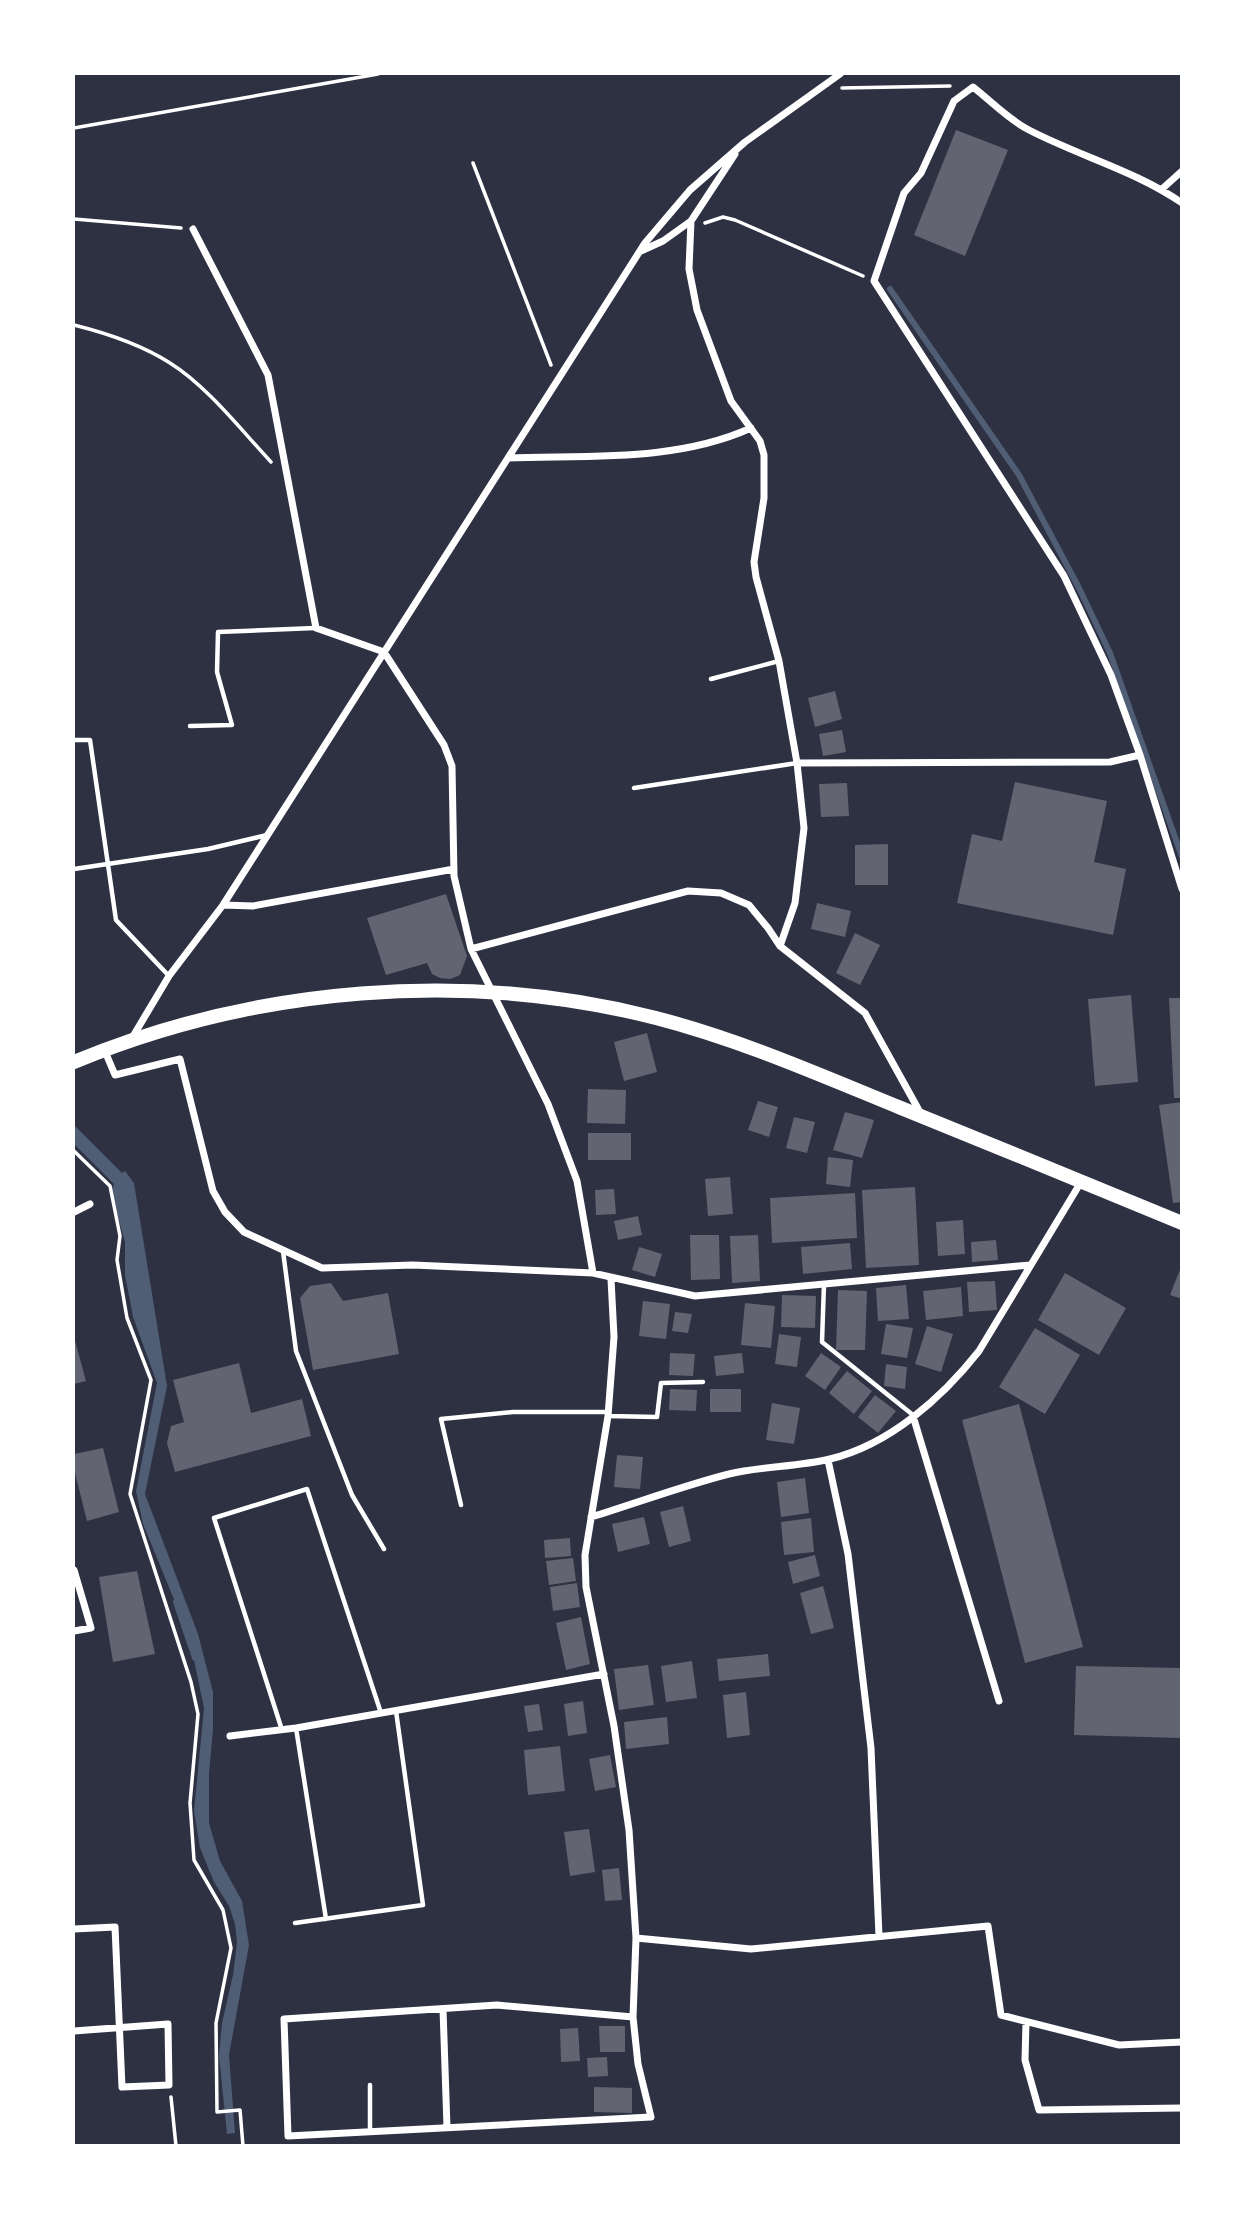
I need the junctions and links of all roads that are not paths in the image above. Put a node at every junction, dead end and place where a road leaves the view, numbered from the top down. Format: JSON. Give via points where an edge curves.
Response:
{"nodes":[{"id":1,"x":840,"y":74,"type":"edge"},
{"id":2,"x":739,"y":148,"type":"junction"},
{"id":3,"x":1181,"y":171,"type":"edge"},
{"id":4,"x":1162,"y":189,"type":"junction"},
{"id":5,"x":1181,"y":203,"type":"edge"},
{"id":6,"x":691,"y":221,"type":"junction"},
{"id":7,"x":193,"y":229,"type":"road end"},
{"id":8,"x":640,"y":252,"type":"junction"},
{"id":9,"x":751,"y":428,"type":"junction"},
{"id":10,"x":508,"y":458,"type":"junction"},
{"id":11,"x":316,"y":628,"type":"junction"},
{"id":12,"x":384,"y":652,"type":"junction"},
{"id":13,"x":779,"y":661,"type":"junction"},
{"id":14,"x":711,"y":679,"type":"dead end"},
{"id":15,"x":190,"y":726,"type":"dead end"},
{"id":16,"x":74,"y":740,"type":"edge"},
{"id":17,"x":1140,"y":755,"type":"junction"},
{"id":18,"x":797,"y":763,"type":"junction"},
{"id":19,"x":634,"y":788,"type":"dead end"},
{"id":20,"x":268,"y":835,"type":"junction"},
{"id":21,"x":108,"y":863,"type":"junction"},
{"id":22,"x":74,"y":869,"type":"edge"},
{"id":23,"x":454,"y":869,"type":"junction"},
{"id":24,"x":1181,"y":889,"type":"edge"},
{"id":25,"x":223,"y":905,"type":"junction"},
{"id":26,"x":780,"y":947,"type":"junction"},
{"id":27,"x":471,"y":949,"type":"junction"},
{"id":28,"x":169,"y":976,"type":"junction"},
{"id":29,"x":494,"y":993,"type":"junction"},
{"id":30,"x":132,"y":1039,"type":"junction"},
{"id":31,"x":104,"y":1049,"type":"junction"},
{"id":32,"x":74,"y":1062,"type":"edge"},
{"id":33,"x":922,"y":1116,"type":"junction"},
{"id":34,"x":1082,"y":1181,"type":"junction"},
{"id":35,"x":90,"y":1203,"type":"dead end"},
{"id":36,"x":74,"y":1212,"type":"edge"},
{"id":37,"x":1181,"y":1223,"type":"edge"},
{"id":38,"x":283,"y":1250,"type":"junction"},
{"id":39,"x":1030,"y":1265,"type":"junction"},
{"id":40,"x":593,"y":1273,"type":"junction"},
{"id":41,"x":611,"y":1279,"type":"junction"},
{"id":42,"x":824,"y":1284,"type":"junction"},
{"id":43,"x":703,"y":1382,"type":"dead end"},
{"id":44,"x":608,"y":1414,"type":"junction"},
{"id":45,"x":913,"y":1416,"type":"junction"},
{"id":46,"x":828,"y":1460,"type":"junction"},
{"id":47,"x":461,"y":1505,"type":"dead end"},
{"id":48,"x":591,"y":1517,"type":"junction"},
{"id":49,"x":384,"y":1549,"type":"dead end"},
{"id":50,"x":74,"y":1570,"type":"edge"},
{"id":51,"x":74,"y":1631,"type":"edge"},
{"id":52,"x":604,"y":1674,"type":"junction"},
{"id":53,"x":999,"y":1701,"type":"dead end"},
{"id":54,"x":396,"y":1711,"type":"junction"},
{"id":55,"x":381,"y":1713,"type":"junction"},
{"id":56,"x":296,"y":1728,"type":"junction"},
{"id":57,"x":282,"y":1730,"type":"junction"},
{"id":58,"x":230,"y":1736,"type":"dead end"},
{"id":59,"x":326,"y":1919,"type":"junction"},
{"id":60,"x":295,"y":1923,"type":"dead end"},
{"id":61,"x":74,"y":1930,"type":"edge"},
{"id":62,"x":879,"y":1936,"type":"junction"},
{"id":63,"x":636,"y":1938,"type":"junction"},
{"id":64,"x":443,"y":2008,"type":"junction"},
{"id":65,"x":633,"y":2017,"type":"junction"},
{"id":66,"x":1026,"y":2022,"type":"junction"},
{"id":67,"x":121,"y":2027,"type":"junction"},
{"id":68,"x":74,"y":2031,"type":"edge"},
{"id":69,"x":1181,"y":2042,"type":"edge"},
{"id":70,"x":370,"y":2085,"type":"dead end"},
{"id":71,"x":1181,"y":2108,"type":"edge"},
{"id":72,"x":447,"y":2127,"type":"junction"},
{"id":73,"x":370,"y":2131,"type":"junction"}],
"edges":[{"from":1,"to":2,"type":"street"},
{"from":2,"to":6,"type":"street"},
{"from":2,"to":8,"type":"street","via":[[690,190]]},
{"from":3,"to":4,"type":"street"},
{"from":4,"to":5,"type":"street"},
{"from":4,"to":17,"type":"street","via":[[1025,128],[973,87],[954,101],[921,173],[904,193],[874,281],[1064,576],[1111,675]]},
{"from":6,"to":8,"type":"street"},
{"from":6,"to":9,"type":"street","via":[[690,269],[697,310],[731,401]]},
{"from":7,"to":11,"type":"street","via":[[268,375]]},
{"from":8,"to":10,"type":"street"},
{"from":9,"to":10,"type":"street","via":[[723,441],[639,454]]},
{"from":9,"to":13,"type":"street","via":[[760,441],[765,476],[755,577]]},
{"from":10,"to":12,"type":"street"},
{"from":11,"to":12,"type":"street"},
{"from":11,"to":15,"type":"lane","via":[[218,632],[217,672],[232,725]]},
{"from":12,"to":20,"type":"street"},
{"from":12,"to":23,"type":"street","via":[[444,745],[452,766]]},
{"from":13,"to":14,"type":"lane"},
{"from":13,"to":18,"type":"street"},
{"from":16,"to":21,"type":"lane","via":[[90,740]]},
{"from":17,"to":18,"type":"street","via":[[1110,762]]},
{"from":17,"to":24,"type":"street"},
{"from":18,"to":19,"type":"lane"},
{"from":18,"to":26,"type":"street","via":[[804,828],[800,877]]},
{"from":20,"to":21,"type":"lane"},
{"from":20,"to":25,"type":"street"},
{"from":21,"to":22,"type":"lane"},
{"from":21,"to":28,"type":"lane","via":[[116,920]]},
{"from":23,"to":25,"type":"street","via":[[253,906]]},
{"from":23,"to":27,"type":"street"},
{"from":25,"to":28,"type":"street"},
{"from":26,"to":27,"type":"street","via":[[748,905],[722,893],[688,891]]},
{"from":26,"to":33,"type":"street","via":[[865,1013]]},
{"from":27,"to":29,"type":"street"},
{"from":28,"to":30,"type":"street"},
{"from":29,"to":30,"type":"main road","via":[[336,995]]},
{"from":29,"to":33,"type":"main road","via":[[598,1006],[718,1036]]},
{"from":29,"to":40,"type":"street","via":[[548,1104],[577,1181]]},
{"from":30,"to":31,"type":"main road"},
{"from":31,"to":32,"type":"main road"},
{"from":31,"to":38,"type":"street","via":[[115,1075],[180,1059],[213,1191],[244,1232]]},
{"from":33,"to":34,"type":"main road"},
{"from":34,"to":37,"type":"main road"},
{"from":34,"to":39,"type":"street"},
{"from":35,"to":36,"type":"street"},
{"from":38,"to":40,"type":"street","via":[[322,1268],[413,1265]]},
{"from":38,"to":49,"type":"lane","via":[[296,1351],[352,1495]]},
{"from":39,"to":42,"type":"street"},
{"from":39,"to":45,"type":"street","via":[[979,1351]]},
{"from":40,"to":41,"type":"street"},
{"from":41,"to":42,"type":"street","via":[[695,1296]]},
{"from":41,"to":44,"type":"street","via":[[614,1337]]},
{"from":42,"to":45,"type":"lane","via":[[822,1342]]},
{"from":43,"to":44,"type":"lane","via":[[662,1383],[657,1417]]},
{"from":44,"to":47,"type":"lane","via":[[513,1412],[441,1419]]},
{"from":44,"to":48,"type":"street"},
{"from":45,"to":46,"type":"street","via":[[875,1443]]},
{"from":45,"to":53,"type":"street"},
{"from":46,"to":48,"type":"street","via":[[730,1474]]},
{"from":46,"to":62,"type":"street","via":[[848,1554],[871,1748]]},
{"from":48,"to":52,"type":"street","via":[[586,1587]]},
{"from":50,"to":51,"type":"street","via":[[91,1628]]},
{"from":52,"to":54,"type":"street"},
{"from":52,"to":63,"type":"street","via":[[629,1830]]},
{"from":54,"to":55,"type":"street"},
{"from":54,"to":59,"type":"lane","via":[[423,1905]]},
{"from":55,"to":56,"type":"street"},
{"from":55,"to":57,"type":"lane","via":[[307,1489],[214,1518]]},
{"from":56,"to":57,"type":"street"},
{"from":56,"to":59,"type":"lane"},
{"from":57,"to":58,"type":"street"},
{"from":59,"to":60,"type":"lane"},
{"from":61,"to":67,"type":"street","via":[[115,1927]]},
{"from":62,"to":63,"type":"street","via":[[751,1949]]},
{"from":62,"to":66,"type":"street","via":[[988,1926],[1000,2015]]},
{"from":63,"to":65,"type":"street"},
{"from":64,"to":65,"type":"street","via":[[497,2005]]},
{"from":64,"to":72,"type":"street"},
{"from":64,"to":73,"type":"street","via":[[284,2019],[288,2136]]},
{"from":65,"to":72,"type":"street","via":[[651,2117]]},
{"from":66,"to":69,"type":"street","via":[[1119,2045]]},
{"from":66,"to":71,"type":"street","via":[[1025,2060],[1039,2110]]},
{"from":67,"to":67,"type":"street","via":[[168,2024],[169,2085],[122,2087]]},
{"from":67,"to":68,"type":"street"},
{"from":70,"to":73,"type":"lane"},
{"from":72,"to":73,"type":"street"}]}
